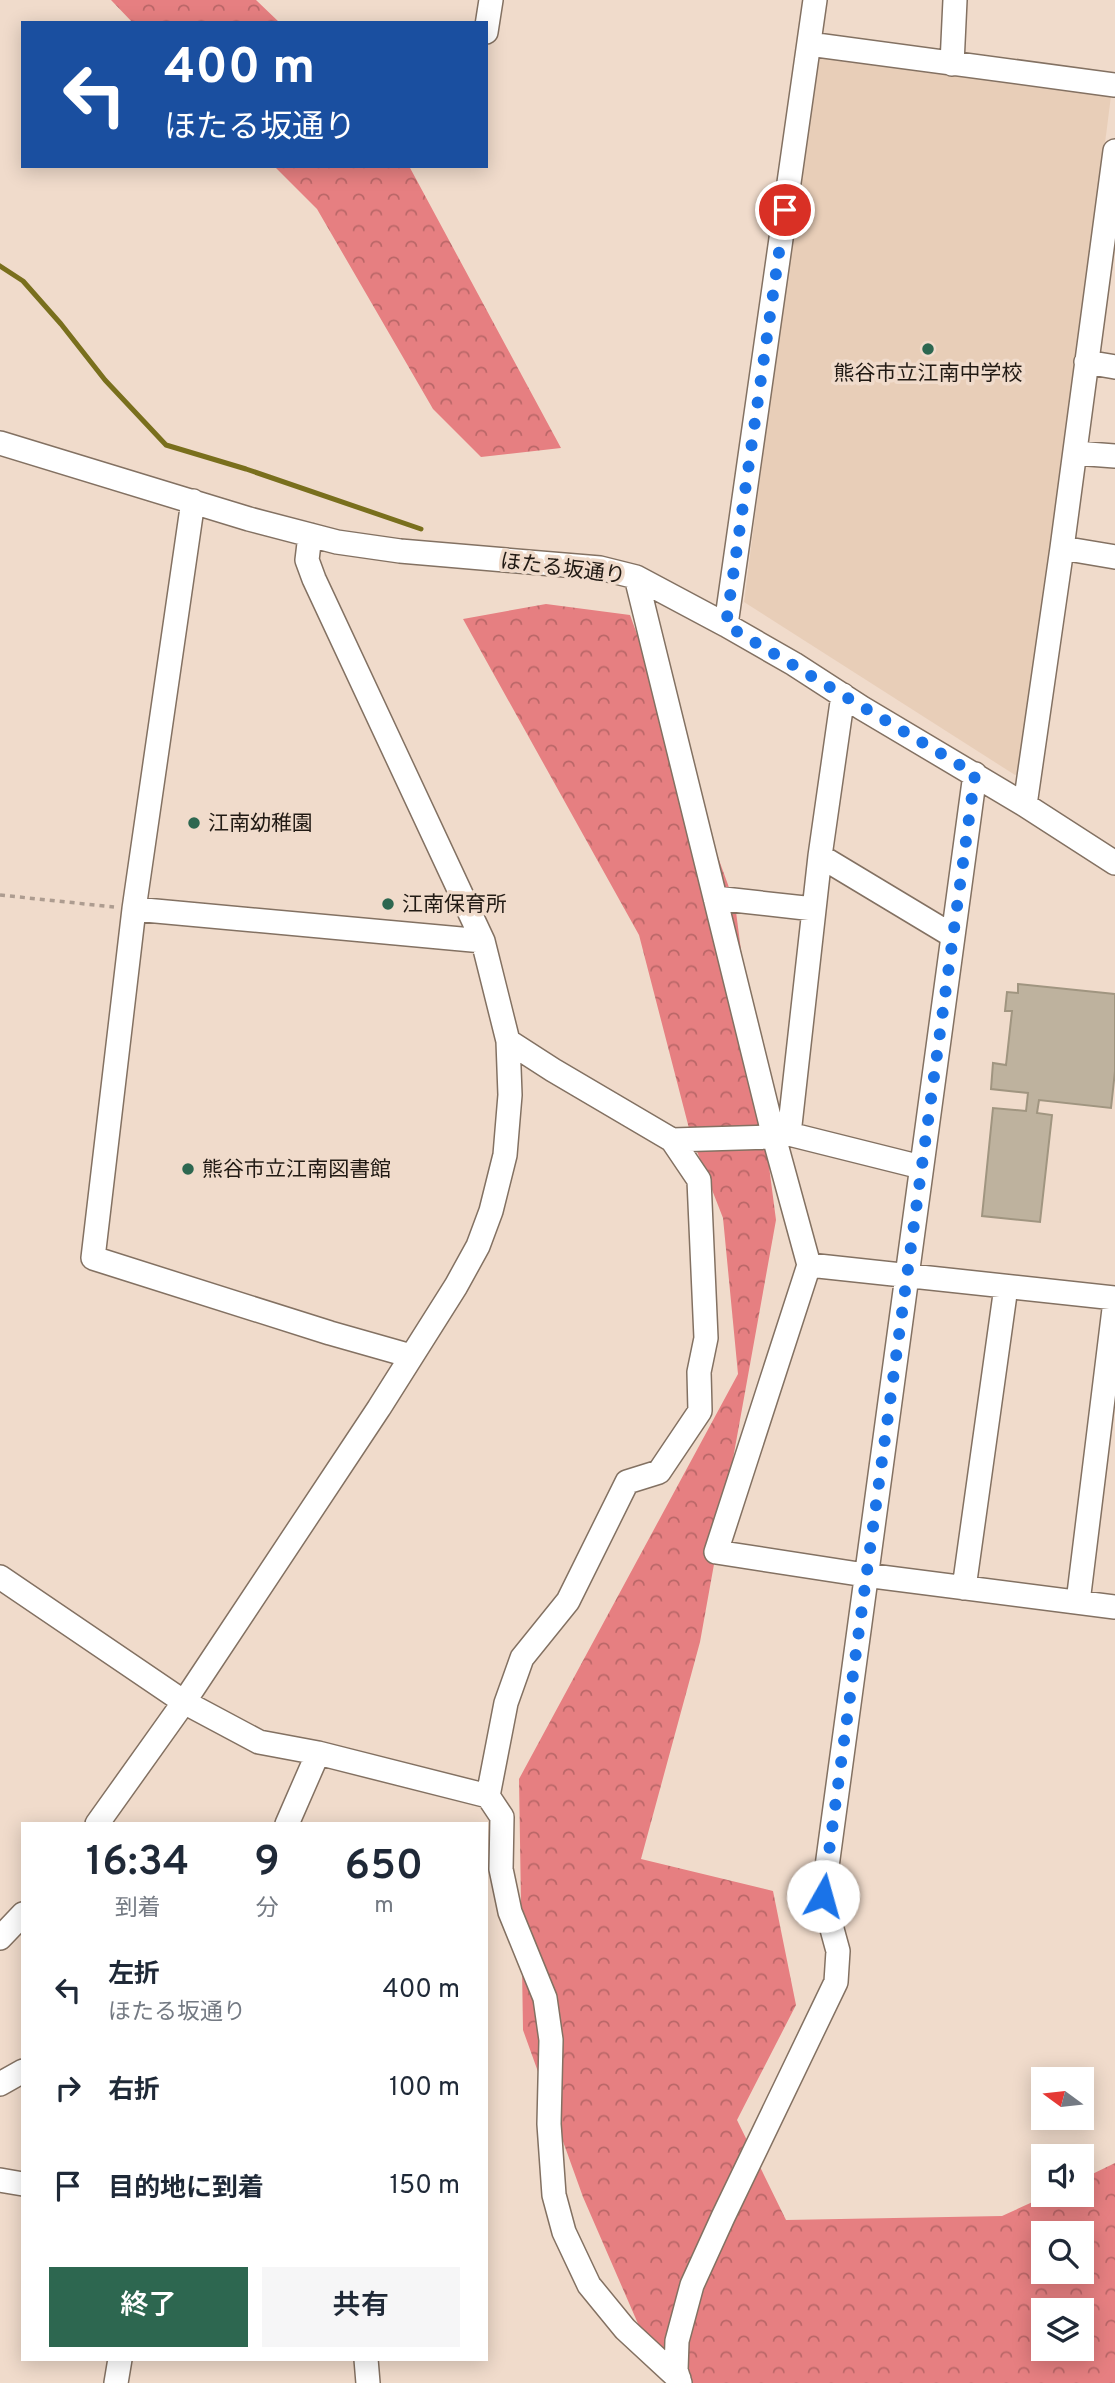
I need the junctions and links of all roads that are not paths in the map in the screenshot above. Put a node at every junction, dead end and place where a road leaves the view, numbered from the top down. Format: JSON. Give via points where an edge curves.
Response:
{"nodes":[{"id":1,"x":491,"y":0,"type":"edge"},
{"id":2,"x":815,"y":0,"type":"edge"},
{"id":3,"x":955,"y":0,"type":"edge"},
{"id":4,"x":488,"y":21,"type":"edge"},
{"id":5,"x":809,"y":44,"type":"junction"},
{"id":6,"x":952,"y":64,"type":"junction"},
{"id":7,"x":1115,"y":85,"type":"edge"},
{"id":8,"x":1115,"y":150,"type":"edge"},
{"id":9,"x":1086,"y":362,"type":"junction"},
{"id":10,"x":1115,"y":367,"type":"edge"},
{"id":11,"x":0,"y":443,"type":"edge"},
{"id":12,"x":1075,"y":453,"type":"junction"},
{"id":13,"x":1115,"y":456,"type":"edge"},
{"id":14,"x":193,"y":501,"type":"junction"},
{"id":15,"x":310,"y":535,"type":"junction"},
{"id":16,"x":1062,"y":548,"type":"junction"},
{"id":17,"x":1115,"y":557,"type":"edge"},
{"id":18,"x":636,"y":577,"type":"junction"},
{"id":19,"x":726,"y":625,"type":"junction"},
{"id":20,"x":842,"y":695,"type":"junction"},
{"id":21,"x":975,"y":774,"type":"junction"},
{"id":22,"x":1025,"y":805,"type":"junction"},
{"id":23,"x":820,"y":856,"type":"junction"},
{"id":24,"x":1115,"y":863,"type":"edge"},
{"id":25,"x":715,"y":898,"type":"junction"},
{"id":26,"x":134,"y":909,"type":"junction"},
{"id":27,"x":814,"y":909,"type":"junction"},
{"id":28,"x":953,"y":936,"type":"junction"},
{"id":29,"x":483,"y":941,"type":"junction"},
{"id":30,"x":508,"y":1041,"type":"junction"},
{"id":31,"x":782,"y":1136,"type":"junction"},
{"id":32,"x":672,"y":1140,"type":"junction"},
{"id":33,"x":921,"y":1167,"type":"junction"},
{"id":34,"x":809,"y":1265,"type":"junction"},
{"id":35,"x":906,"y":1277,"type":"junction"},
{"id":36,"x":1006,"y":1287,"type":"junction"},
{"id":37,"x":1115,"y":1299,"type":"edge"},
{"id":38,"x":411,"y":1356,"type":"junction"},
{"id":39,"x":865,"y":1575,"type":"junction"},
{"id":40,"x":0,"y":1577,"type":"edge"},
{"id":41,"x":964,"y":1588,"type":"junction"},
{"id":42,"x":1079,"y":1602,"type":"junction"},
{"id":43,"x":1115,"y":1607,"type":"edge"},
{"id":44,"x":184,"y":1702,"type":"junction"},
{"id":45,"x":318,"y":1753,"type":"junction"},
{"id":46,"x":488,"y":1796,"type":"junction"},
{"id":47,"x":98,"y":1822,"type":"edge"},
{"id":48,"x":287,"y":1822,"type":"edge"},
{"id":49,"x":21,"y":1916,"type":"edge"},
{"id":50,"x":0,"y":1938,"type":"edge"},
{"id":51,"x":21,"y":2072,"type":"edge"},
{"id":52,"x":0,"y":2084,"type":"edge"},
{"id":53,"x":0,"y":2180,"type":"edge"},
{"id":54,"x":21,"y":2184,"type":"edge"},
{"id":55,"x":120,"y":2361,"type":"edge"},
{"id":56,"x":366,"y":2361,"type":"edge"},
{"id":57,"x":679,"y":2381,"type":"edge"},
{"id":58,"x":116,"y":2383,"type":"edge"},
{"id":59,"x":368,"y":2383,"type":"edge"}],
"edges":[{"from":1,"to":4,"type":"street"},
{"from":2,"to":5,"type":"street"},
{"from":3,"to":6,"type":"street"},
{"from":5,"to":6,"type":"street"},
{"from":5,"to":19,"type":"street"},
{"from":6,"to":7,"type":"street"},
{"from":8,"to":9,"type":"street"},
{"from":9,"to":10,"type":"street"},
{"from":9,"to":12,"type":"street"},
{"from":11,"to":14,"type":"street","name":"ほたる坂通り"},
{"from":12,"to":13,"type":"street"},
{"from":12,"to":16,"type":"street"},
{"from":14,"to":15,"type":"street","name":"ほたる坂通り"},
{"from":14,"to":26,"type":"street"},
{"from":15,"to":18,"type":"street","name":"ほたる坂通り","via":[[400,551],[600,568]]},
{"from":15,"to":29,"type":"street","via":[[307,560],[314,579]]},
{"from":16,"to":17,"type":"street"},
{"from":16,"to":22,"type":"street"},
{"from":18,"to":19,"type":"street","name":"ほたる坂通り"},
{"from":18,"to":25,"type":"street"},
{"from":19,"to":20,"type":"street","name":"ほたる坂通り"},
{"from":20,"to":21,"type":"street","name":"ほたる坂通り"},
{"from":20,"to":23,"type":"street"},
{"from":21,"to":22,"type":"street","name":"ほたる坂通り"},
{"from":21,"to":28,"type":"street"},
{"from":22,"to":24,"type":"street","name":"ほたる坂通り"},
{"from":23,"to":27,"type":"street"},
{"from":23,"to":28,"type":"street"},
{"from":25,"to":27,"type":"street"},
{"from":25,"to":31,"type":"street"},
{"from":26,"to":29,"type":"street"},
{"from":26,"to":38,"type":"street","via":[[93,1258]]},
{"from":27,"to":31,"type":"street"},
{"from":28,"to":33,"type":"street"},
{"from":29,"to":30,"type":"street"},
{"from":30,"to":32,"type":"street"},
{"from":30,"to":38,"type":"street","via":[[509,1121],[491,1211],[456,1286]]},
{"from":31,"to":32,"type":"street"},
{"from":31,"to":33,"type":"street"},
{"from":31,"to":34,"type":"street"},
{"from":32,"to":46,"type":"street","via":[[699,1180],[705,1338],[699,1372],[700,1411],[659,1472],[627,1482],[568,1601],[522,1658],[506,1703]]},
{"from":33,"to":35,"type":"street"},
{"from":34,"to":35,"type":"street"},
{"from":34,"to":39,"type":"street","via":[[716,1552]]},
{"from":35,"to":36,"type":"street"},
{"from":35,"to":39,"type":"street"},
{"from":36,"to":37,"type":"street"},
{"from":36,"to":41,"type":"street"},
{"from":37,"to":42,"type":"street"},
{"from":38,"to":44,"type":"street"},
{"from":39,"to":41,"type":"street"},
{"from":39,"to":57,"type":"street","via":[[823,1896],[838,1951],[836,1982],[692,2285],[677,2341]]},
{"from":40,"to":44,"type":"street"},
{"from":41,"to":42,"type":"street"},
{"from":42,"to":43,"type":"street"},
{"from":44,"to":45,"type":"street","via":[[259,1742]]},
{"from":44,"to":47,"type":"street"},
{"from":45,"to":46,"type":"street"},
{"from":45,"to":48,"type":"street"},
{"from":46,"to":57,"type":"street","via":[[502,1817],[501,1870],[510,1912],[545,1998],[551,2040],[549,2124],[554,2195],[564,2232],[589,2285],[625,2329]]},
{"from":49,"to":50,"type":"street"},
{"from":51,"to":52,"type":"street"},
{"from":53,"to":54,"type":"street"},
{"from":55,"to":58,"type":"street"},
{"from":56,"to":59,"type":"street"}]}
